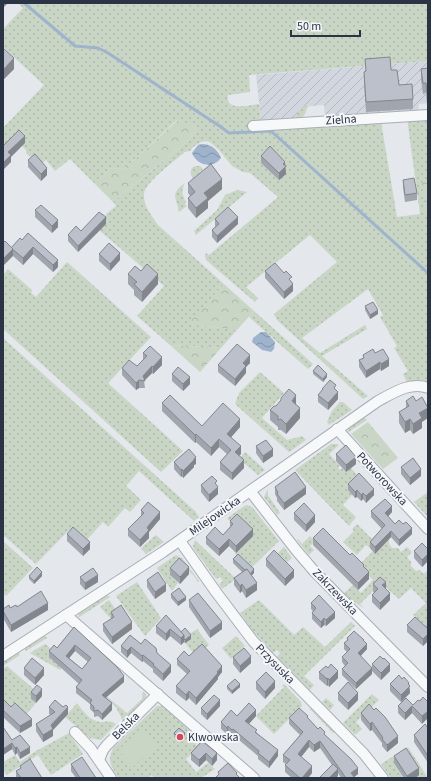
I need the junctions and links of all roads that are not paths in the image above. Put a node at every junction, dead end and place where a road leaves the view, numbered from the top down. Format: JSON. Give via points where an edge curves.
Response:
{"nodes":[{"id":1,"x":428,"y":115,"type":"edge"},
{"id":2,"x":253,"y":126,"type":"dead end"},
{"id":3,"x":428,"y":388,"type":"edge"},
{"id":4,"x":337,"y":429,"type":"junction"},
{"id":5,"x":250,"y":491,"type":"junction"},
{"id":6,"x":428,"y":529,"type":"edge"},
{"id":7,"x":180,"y":541,"type":"junction"},
{"id":8,"x":66,"y":615,"type":"junction"},
{"id":9,"x":3,"y":656,"type":"edge"},
{"id":10,"x":428,"y":687,"type":"edge"},
{"id":11,"x":158,"y":694,"type":"junction"},
{"id":12,"x":75,"y":732,"type":"dead end"},
{"id":13,"x":99,"y":760,"type":"junction"},
{"id":14,"x":111,"y":778,"type":"edge"},
{"id":15,"x":254,"y":778,"type":"edge"},
{"id":16,"x":382,"y":778,"type":"edge"}],
"edges":[{"from":1,"to":2,"type":"street","name":"Zielna"},
{"from":3,"to":4,"type":"street","name":"Milejowicka","via":[[410,386],[391,394]]},
{"from":4,"to":5,"type":"street","name":"Milejowicka"},
{"from":4,"to":6,"type":"street","name":"Potworowska"},
{"from":5,"to":7,"type":"street","name":"Milejowicka"},
{"from":5,"to":10,"type":"street","name":"Zakrzewska","via":[[314,571]]},
{"from":7,"to":8,"type":"street","name":"Milejowicka"},
{"from":7,"to":16,"type":"street","name":"Przysuska","via":[[253,641],[364,754]]},
{"from":8,"to":9,"type":"street","name":"Milejowicka"},
{"from":8,"to":11,"type":"street"},
{"from":11,"to":13,"type":"street","name":"Belska","via":[[107,745]]},
{"from":11,"to":15,"type":"street"},
{"from":12,"to":13,"type":"street"},
{"from":13,"to":14,"type":"street"}]}
